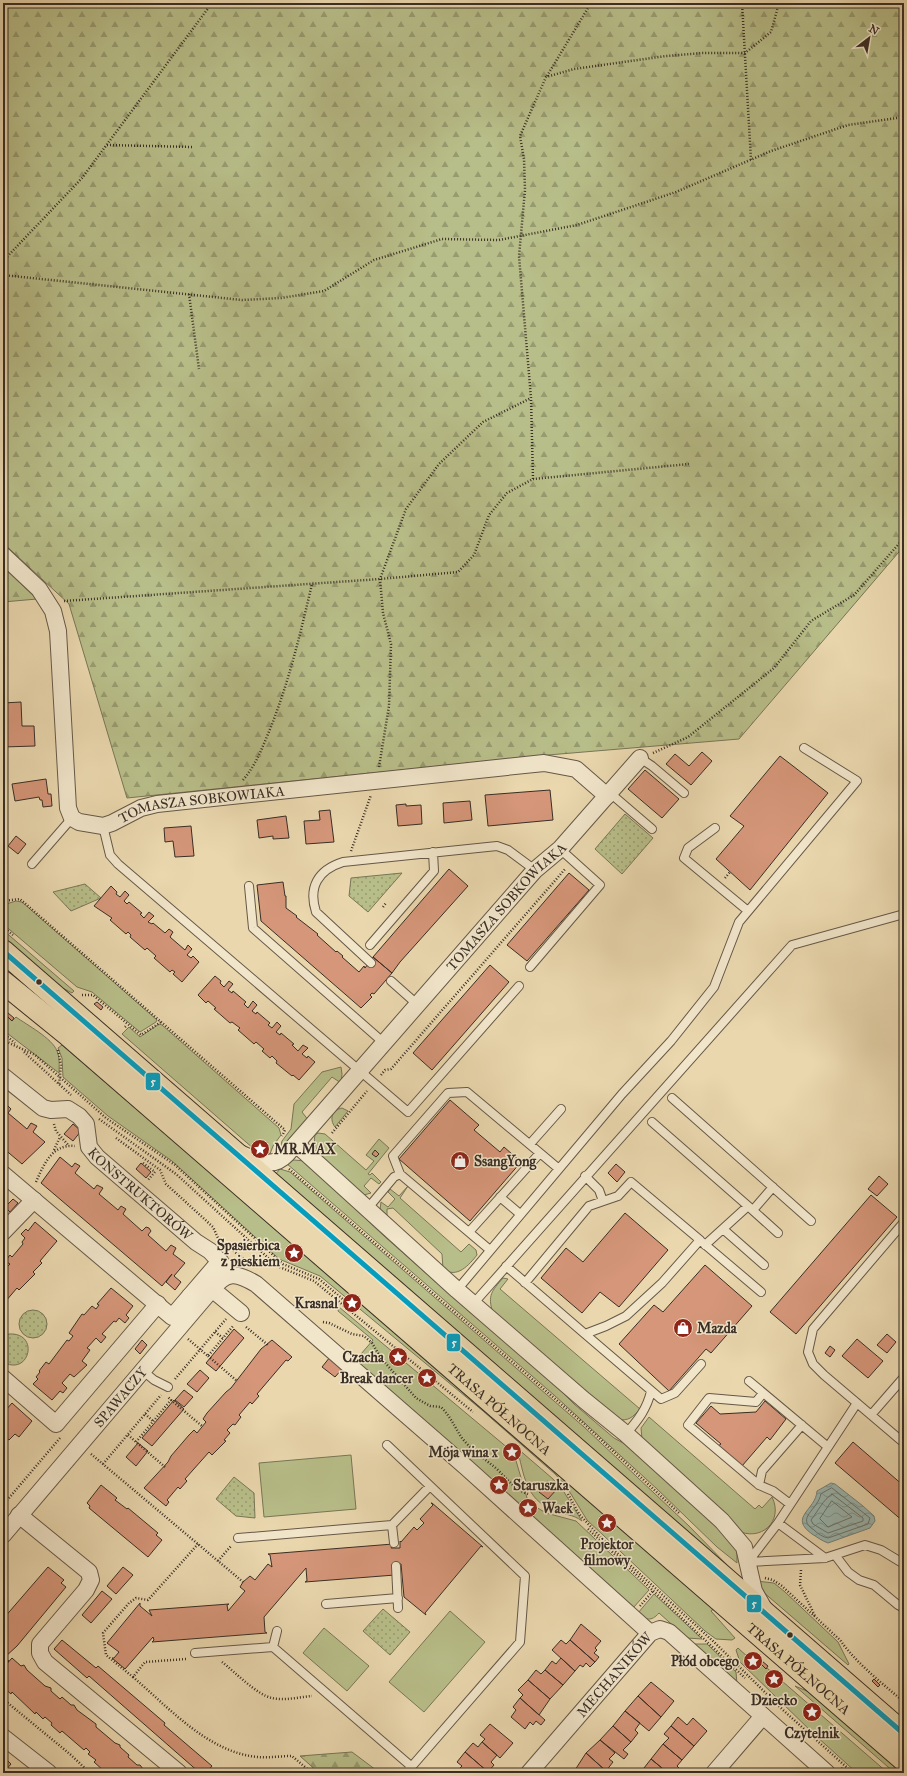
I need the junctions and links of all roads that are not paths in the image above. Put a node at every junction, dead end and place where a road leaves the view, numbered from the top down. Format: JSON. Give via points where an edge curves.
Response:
{"nodes":[{"id":1,"x":3,"y":555,"type":"edge"},
{"id":2,"x":804,"y":748,"type":"dead end"},
{"id":3,"x":640,"y":758,"type":"joint"},
{"id":4,"x":684,"y":793,"type":"dead end"},
{"id":5,"x":609,"y":795,"type":"junction"},
{"id":6,"x":72,"y":818,"type":"junction"},
{"id":7,"x":103,"y":826,"type":"junction"},
{"id":8,"x":715,"y":828,"type":"dead end"},
{"id":9,"x":652,"y":829,"type":"dead end"},
{"id":10,"x":560,"y":849,"type":"junction"},
{"id":11,"x":433,"y":852,"type":"junction"},
{"id":12,"x":32,"y":864,"type":"dead end"},
{"id":13,"x":536,"y":870,"type":"junction"},
{"id":14,"x":249,"y":886,"type":"dead end"},
{"id":15,"x":748,"y":911,"type":"junction"},
{"id":16,"x":904,"y":914,"type":"edge"},
{"id":17,"x":370,"y":945,"type":"dead end"},
{"id":18,"x":3,"y":951,"type":"edge"},
{"id":19,"x":371,"y":963,"type":"dead end"},
{"id":20,"x":530,"y":967,"type":"dead end"},
{"id":21,"x":391,"y":980,"type":"dead end"},
{"id":22,"x":3,"y":982,"type":"edge"},
{"id":23,"x":519,"y":986,"type":"dead end"},
{"id":24,"x":418,"y":1005,"type":"junction"},
{"id":25,"x":384,"y":1044,"type":"junction"},
{"id":26,"x":360,"y":1072,"type":"junction"},
{"id":27,"x":3,"y":1076,"type":"edge"},
{"id":28,"x":672,"y":1098,"type":"dead end"},
{"id":29,"x":561,"y":1108,"type":"dead end"},
{"id":30,"x":652,"y":1122,"type":"dead end"},
{"id":31,"x":296,"y":1144,"type":"junction"},
{"id":32,"x":530,"y":1144,"type":"junction"},
{"id":33,"x":234,"y":1150,"type":"junction"},
{"id":34,"x":540,"y":1153,"type":"junction"},
{"id":35,"x":559,"y":1169,"type":"junction"},
{"id":36,"x":3,"y":1174,"type":"edge"},
{"id":37,"x":400,"y":1174,"type":"junction"},
{"id":38,"x":585,"y":1176,"type":"junction"},
{"id":39,"x":773,"y":1187,"type":"junction"},
{"id":40,"x":500,"y":1197,"type":"junction"},
{"id":41,"x":32,"y":1198,"type":"junction"},
{"id":42,"x":603,"y":1201,"type":"junction"},
{"id":43,"x":368,"y":1208,"type":"junction"},
{"id":44,"x":750,"y":1208,"type":"junction"},
{"id":45,"x":520,"y":1214,"type":"junction"},
{"id":46,"x":811,"y":1221,"type":"dead end"},
{"id":47,"x":904,"y":1222,"type":"edge"},
{"id":48,"x":723,"y":1229,"type":"junction"},
{"id":49,"x":3,"y":1232,"type":"edge"},
{"id":50,"x":469,"y":1232,"type":"junction"},
{"id":51,"x":778,"y":1232,"type":"dead end"},
{"id":52,"x":702,"y":1243,"type":"junction"},
{"id":53,"x":490,"y":1250,"type":"junction"},
{"id":54,"x":220,"y":1261,"type":"junction"},
{"id":55,"x":764,"y":1265,"type":"dead end"},
{"id":56,"x":506,"y":1266,"type":"junction"},
{"id":57,"x":231,"y":1274,"type":"junction"},
{"id":58,"x":525,"y":1283,"type":"junction"},
{"id":59,"x":212,"y":1289,"type":"junction"},
{"id":60,"x":457,"y":1290,"type":"junction"},
{"id":61,"x":761,"y":1292,"type":"dead end"},
{"id":62,"x":195,"y":1300,"type":"junction"},
{"id":63,"x":158,"y":1304,"type":"junction"},
{"id":64,"x":473,"y":1304,"type":"junction"},
{"id":65,"x":241,"y":1321,"type":"road end"},
{"id":66,"x":585,"y":1334,"type":"junction"},
{"id":67,"x":701,"y":1364,"type":"dead end"},
{"id":68,"x":142,"y":1370,"type":"junction"},
{"id":69,"x":904,"y":1377,"type":"edge"},
{"id":70,"x":3,"y":1378,"type":"edge"},
{"id":71,"x":749,"y":1381,"type":"dead end"},
{"id":72,"x":168,"y":1387,"type":"dead end"},
{"id":73,"x":651,"y":1391,"type":"junction"},
{"id":74,"x":763,"y":1393,"type":"junction"},
{"id":75,"x":857,"y":1403,"type":"junction"},
{"id":76,"x":871,"y":1415,"type":"junction"},
{"id":77,"x":802,"y":1425,"type":"junction"},
{"id":78,"x":626,"y":1434,"type":"junction"},
{"id":79,"x":904,"y":1443,"type":"edge"},
{"id":80,"x":387,"y":1445,"type":"dead end"},
{"id":81,"x":828,"y":1447,"type":"junction"},
{"id":82,"x":759,"y":1485,"type":"junction"},
{"id":83,"x":430,"y":1486,"type":"junction"},
{"id":84,"x":790,"y":1504,"type":"junction"},
{"id":85,"x":19,"y":1515,"type":"junction"},
{"id":86,"x":778,"y":1523,"type":"junction"},
{"id":87,"x":392,"y":1525,"type":"junction"},
{"id":88,"x":3,"y":1535,"type":"edge"},
{"id":89,"x":238,"y":1538,"type":"road end"},
{"id":90,"x":394,"y":1543,"type":"dead end"},
{"id":91,"x":835,"y":1555,"type":"junction"},
{"id":92,"x":825,"y":1558,"type":"junction"},
{"id":93,"x":904,"y":1564,"type":"edge"},
{"id":94,"x":396,"y":1566,"type":"dead end"},
{"id":95,"x":749,"y":1569,"type":"junction"},
{"id":96,"x":398,"y":1598,"type":"junction"},
{"id":97,"x":326,"y":1604,"type":"dead end"},
{"id":98,"x":398,"y":1608,"type":"dead end"},
{"id":99,"x":904,"y":1608,"type":"edge"},
{"id":100,"x":766,"y":1613,"type":"junction"},
{"id":101,"x":277,"y":1631,"type":"dead end"},
{"id":102,"x":650,"y":1633,"type":"junction"},
{"id":103,"x":273,"y":1647,"type":"junction"},
{"id":104,"x":194,"y":1656,"type":"road end"},
{"id":105,"x":763,"y":1716,"type":"junction"},
{"id":106,"x":904,"y":1734,"type":"edge"},
{"id":107,"x":3,"y":1737,"type":"edge"},
{"id":108,"x":904,"y":1760,"type":"edge"},
{"id":109,"x":409,"y":1770,"type":"edge"},
{"id":110,"x":49,"y":1773,"type":"edge"},
{"id":111,"x":179,"y":1773,"type":"edge"},
{"id":112,"x":529,"y":1773,"type":"edge"},
{"id":113,"x":714,"y":1773,"type":"edge"},
{"id":114,"x":827,"y":1773,"type":"edge"}],
"edges":[{"from":1,"to":6,"type":"street","via":[[39,589],[53,610],[58,631],[68,808]]},
{"from":2,"to":15,"type":"lane","via":[[858,781]]},
{"from":3,"to":4,"type":"lane"},
{"from":3,"to":5,"type":"street","name":"TOMASZA SOBKOWIAKA"},
{"from":5,"to":7,"type":"street","name":"TOMASZA SOBKOWIAKA","via":[[576,770],[544,763],[146,807]]},
{"from":5,"to":9,"type":"lane"},
{"from":5,"to":10,"type":"street","name":"TOMASZA SOBKOWIAKA"},
{"from":6,"to":7,"type":"street","name":"TOMASZA SOBKOWIAKA","via":[[79,822]]},
{"from":6,"to":12,"type":"lane"},
{"from":7,"to":26,"type":"lane","via":[[110,855],[118,864]]},
{"from":8,"to":15,"type":"lane","via":[[688,848],[684,858]]},
{"from":10,"to":13,"type":"street","name":"TOMASZA SOBKOWIAKA"},
{"from":10,"to":20,"type":"lane","via":[[600,885]]},
{"from":11,"to":13,"type":"lane","via":[[497,846],[508,850]]},
{"from":11,"to":17,"type":"lane","via":[[434,871]]},
{"from":11,"to":19,"type":"lane","via":[[331,866],[316,881],[313,902],[316,912]]},
{"from":13,"to":24,"type":"street","name":"TOMASZA SOBKOWIAKA"},
{"from":14,"to":25,"type":"lane","via":[[253,928]]},
{"from":15,"to":35,"type":"lane","via":[[739,922],[714,987],[671,1041]]},
{"from":16,"to":38,"type":"lane","via":[[792,945]]},
{"from":18,"to":33,"type":"main road","name":"TRASA PÓŁNOCNA"},
{"from":21,"to":24,"type":"lane"},
{"from":22,"to":108,"type":"main road","name":"TRASA PÓŁNOCNA"},
{"from":23,"to":26,"type":"lane","via":[[408,1112]]},
{"from":24,"to":25,"type":"street","name":"TOMASZA SOBKOWIAKA"},
{"from":25,"to":26,"type":"street","name":"TOMASZA SOBKOWIAKA"},
{"from":26,"to":31,"type":"street","name":"TOMASZA SOBKOWIAKA"},
{"from":27,"to":54,"type":"street","name":"KONSTRUKTORÓW","via":[[43,1108],[68,1109],[79,1116],[86,1124],[89,1147],[97,1157]]},
{"from":28,"to":39,"type":"lane"},
{"from":29,"to":32,"type":"lane"},
{"from":30,"to":44,"type":"lane"},
{"from":31,"to":33,"type":"street","name":"TOMASZA SOBKOWIAKA","via":[[281,1161],[272,1163],[261,1162]]},
{"from":31,"to":43,"type":"street","name":"TRASA PÓŁNOCNA"},
{"from":32,"to":34,"type":"lane"},
{"from":32,"to":37,"type":"lane","via":[[467,1092],[448,1093],[393,1156]]},
{"from":33,"to":100,"type":"main road","name":"TRASA PÓŁNOCNA"},
{"from":34,"to":35,"type":"lane"},
{"from":34,"to":40,"type":"lane"},
{"from":35,"to":45,"type":"lane"},
{"from":36,"to":41,"type":"street"},
{"from":37,"to":43,"type":"lane","via":[[394,1177]]},
{"from":37,"to":50,"type":"lane"},
{"from":38,"to":42,"type":"lane","via":[[600,1190]]},
{"from":38,"to":56,"type":"lane"},
{"from":39,"to":44,"type":"lane"},
{"from":39,"to":46,"type":"lane"},
{"from":40,"to":45,"type":"lane"},
{"from":40,"to":50,"type":"lane"},
{"from":41,"to":49,"type":"street"},
{"from":41,"to":63,"type":"street"},
{"from":42,"to":52,"type":"lane","via":[[618,1196],[631,1182]]},
{"from":42,"to":58,"type":"lane","via":[[589,1206]]},
{"from":43,"to":60,"type":"street","name":"TRASA PÓŁNOCNA"},
{"from":44,"to":48,"type":"lane"},
{"from":44,"to":51,"type":"lane"},
{"from":45,"to":53,"type":"lane"},
{"from":47,"to":75,"type":"lane","via":[[813,1329],[809,1340],[808,1352],[813,1364]]},
{"from":48,"to":52,"type":"lane"},
{"from":48,"to":55,"type":"lane"},
{"from":50,"to":53,"type":"lane"},
{"from":52,"to":61,"type":"lane"},
{"from":52,"to":66,"type":"lane","via":[[626,1316]]},
{"from":53,"to":60,"type":"lane"},
{"from":54,"to":57,"type":"street","name":"KONSTRUKTORÓW"},
{"from":54,"to":62,"type":"street","name":"SPAWACZY"},
{"from":56,"to":58,"type":"lane"},
{"from":56,"to":64,"type":"lane"},
{"from":57,"to":59,"type":"street","via":[[220,1280]]},
{"from":57,"to":102,"type":"street","via":[[256,1284],[467,1468]]},
{"from":58,"to":66,"type":"lane"},
{"from":59,"to":62,"type":"street"},
{"from":59,"to":65,"type":"street"},
{"from":60,"to":64,"type":"street","name":"TRASA PÓŁNOCNA"},
{"from":62,"to":63,"type":"street","via":[[172,1317]]},
{"from":62,"to":68,"type":"street","name":"SPAWACZY"},
{"from":63,"to":70,"type":"street","via":[[56,1424]]},
{"from":64,"to":78,"type":"street","name":"TRASA PÓŁNOCNA"},
{"from":66,"to":73,"type":"lane"},
{"from":67,"to":73,"type":"lane","via":[[675,1393],[660,1399]]},
{"from":68,"to":72,"type":"lane"},
{"from":68,"to":85,"type":"street","name":"SPAWACZY"},
{"from":69,"to":76,"type":"lane"},
{"from":71,"to":74,"type":"lane"},
{"from":73,"to":78,"type":"lane","via":[[644,1413]]},
{"from":74,"to":77,"type":"lane"},
{"from":74,"to":82,"type":"lane","via":[[756,1402],[709,1398],[688,1425]]},
{"from":75,"to":76,"type":"lane"},
{"from":75,"to":81,"type":"lane"},
{"from":76,"to":79,"type":"lane"},
{"from":77,"to":81,"type":"lane"},
{"from":77,"to":82,"type":"lane","via":[[762,1471]]},
{"from":78,"to":95,"type":"street","name":"TRASA PÓŁNOCNA","via":[[722,1520],[744,1547]]},
{"from":80,"to":83,"type":"lane"},
{"from":81,"to":84,"type":"lane"},
{"from":82,"to":84,"type":"lane","via":[[773,1491]]},
{"from":83,"to":87,"type":"lane"},
{"from":83,"to":109,"type":"lane","via":[[525,1576],[520,1642]]},
{"from":84,"to":86,"type":"lane"},
{"from":85,"to":88,"type":"street","name":"SPAWACZY"},
{"from":85,"to":111,"type":"street","via":[[89,1572],[91,1580],[86,1590],[40,1644],[40,1653],[45,1662]]},
{"from":86,"to":92,"type":"lane"},
{"from":86,"to":95,"type":"lane"},
{"from":87,"to":89,"type":"lane"},
{"from":87,"to":90,"type":"lane"},
{"from":91,"to":92,"type":"lane"},
{"from":91,"to":93,"type":"lane","via":[[865,1545],[882,1550]]},
{"from":91,"to":99,"type":"lane","via":[[848,1572],[859,1580],[874,1585]]},
{"from":92,"to":95,"type":"lane"},
{"from":94,"to":96,"type":"lane"},
{"from":95,"to":100,"type":"street","name":"TRASA PÓŁNOCNA","via":[[754,1591]]},
{"from":96,"to":97,"type":"lane"},
{"from":96,"to":98,"type":"lane"},
{"from":100,"to":106,"type":"main road","name":"TRASA PÓŁNOCNA"},
{"from":101,"to":103,"type":"lane"},
{"from":102,"to":105,"type":"street","name":"MECHANIKÓW","via":[[660,1629],[669,1632]]},
{"from":102,"to":112,"type":"street","name":"MECHANIKÓW"},
{"from":103,"to":104,"type":"lane"},
{"from":103,"to":109,"type":"lane"},
{"from":105,"to":113,"type":"street"},
{"from":105,"to":114,"type":"street","name":"MECHANIKÓW"},
{"from":107,"to":110,"type":"street"}]}
